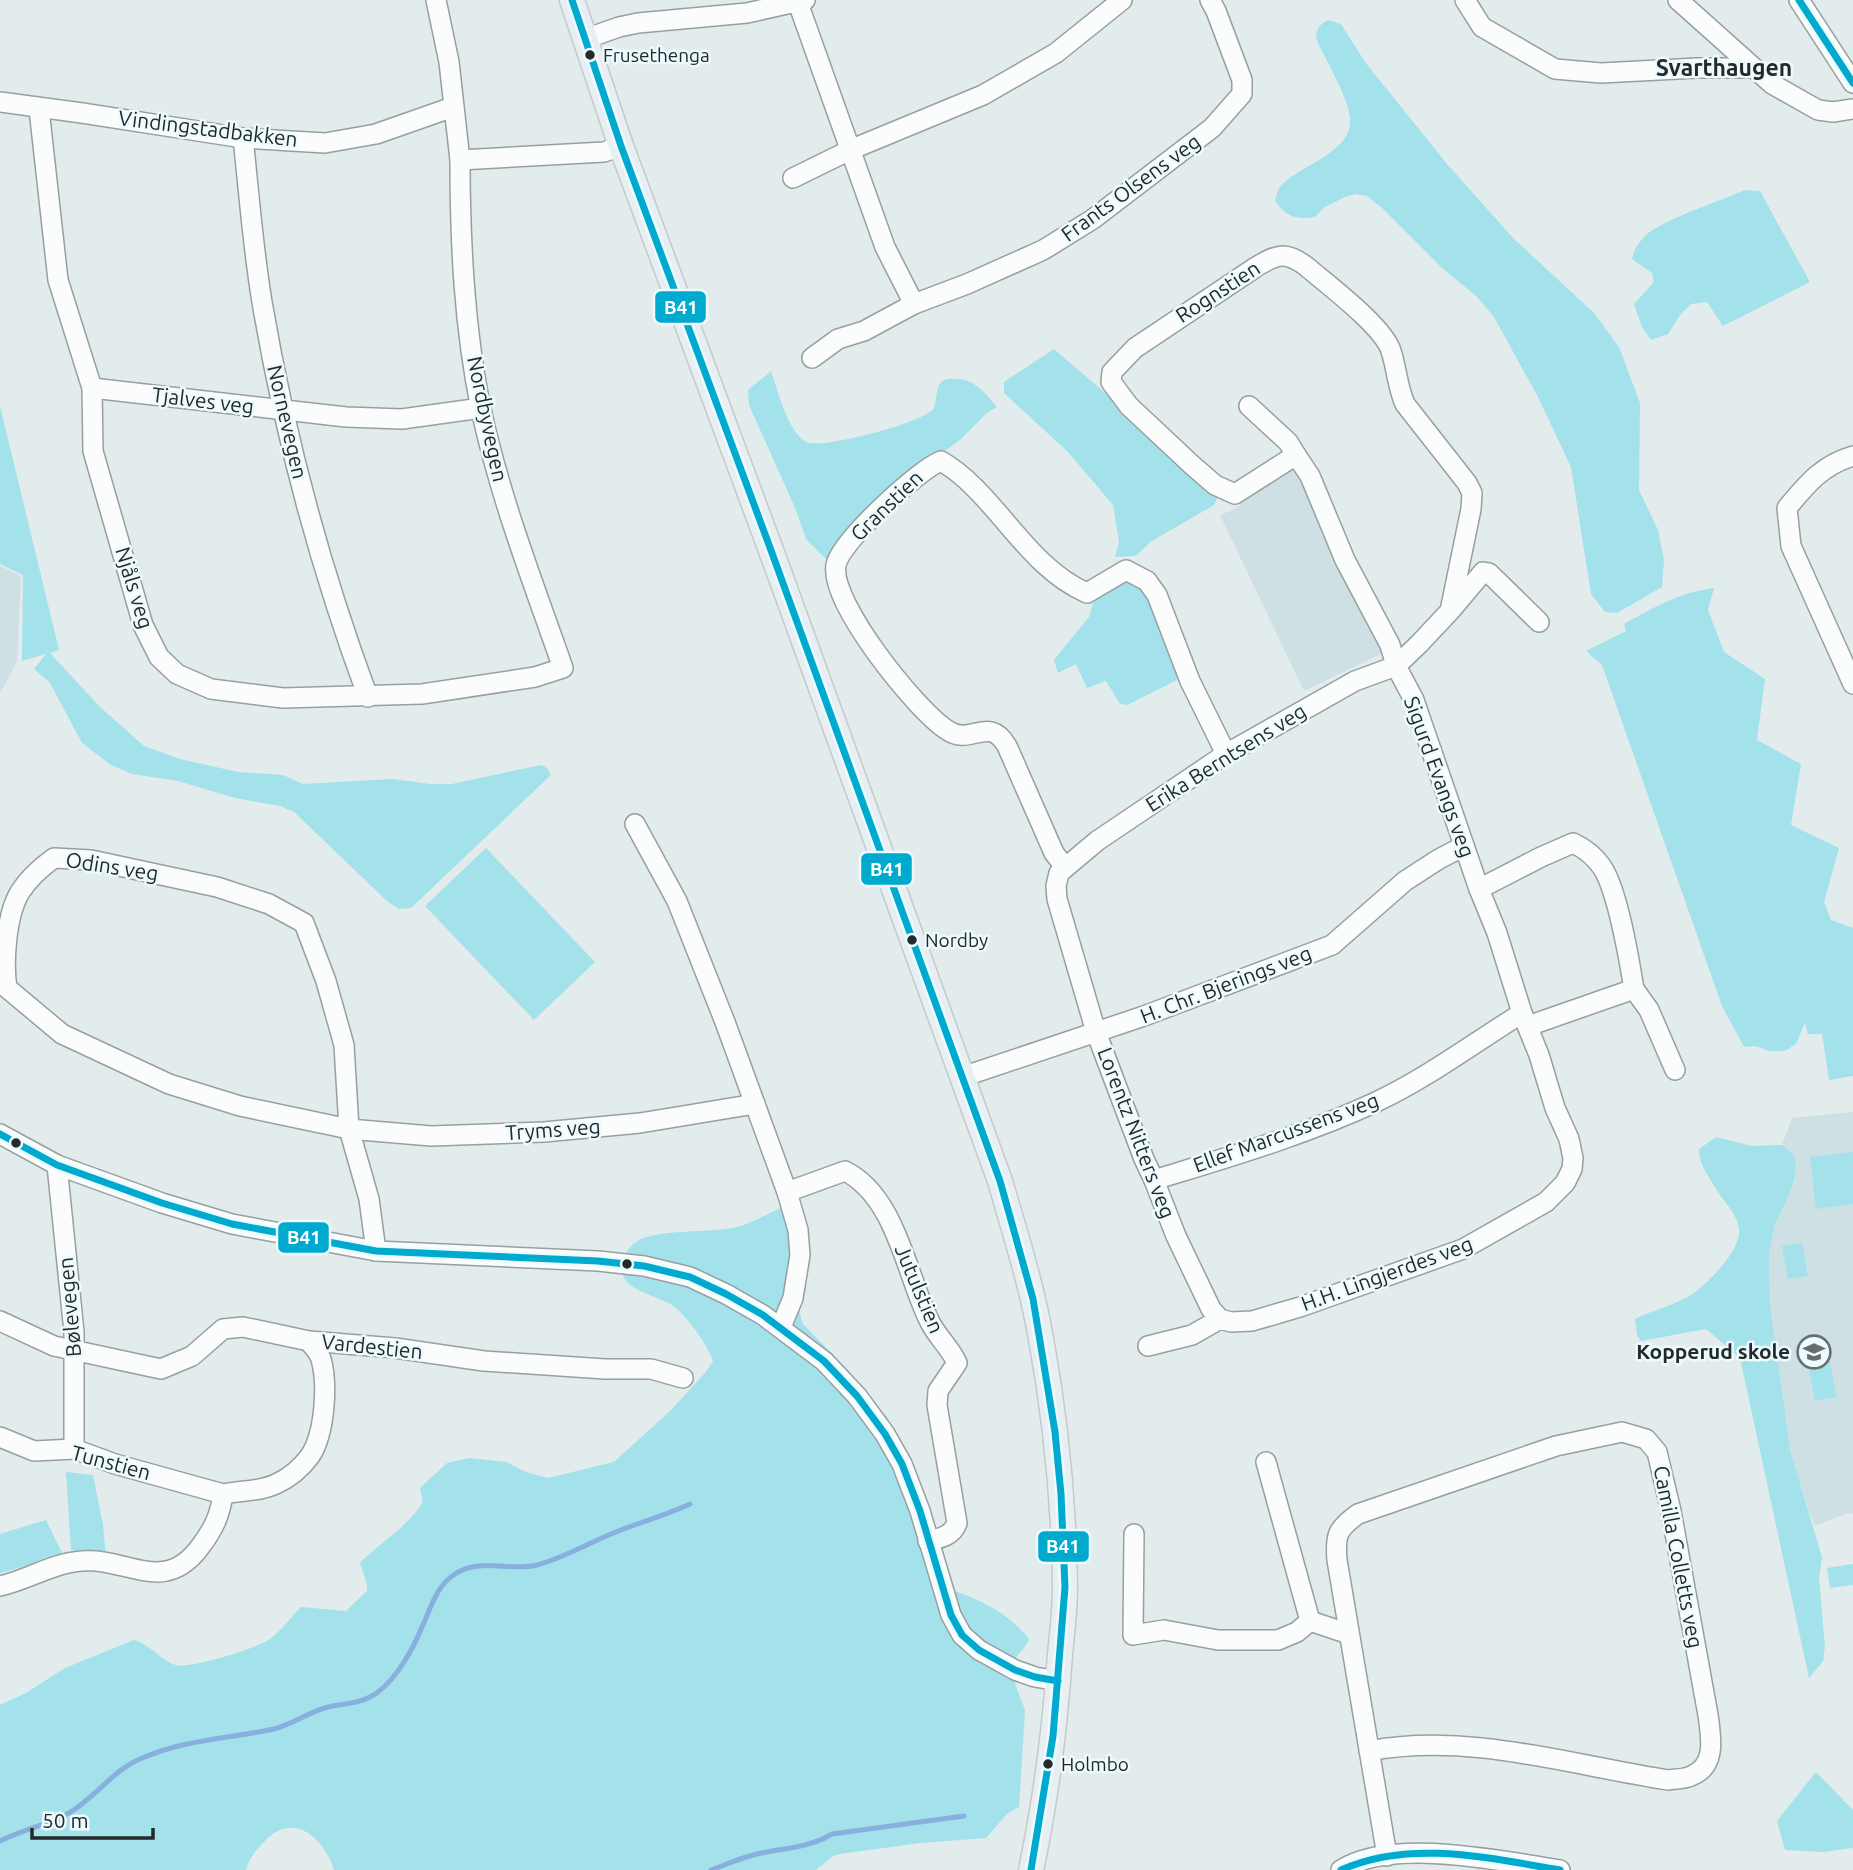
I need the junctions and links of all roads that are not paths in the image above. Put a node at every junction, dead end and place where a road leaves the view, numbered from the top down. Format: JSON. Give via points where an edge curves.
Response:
{"nodes":[{"id":1,"x":436,"y":0,"type":"edge"},
{"id":2,"x":572,"y":0,"type":"edge"},
{"id":3,"x":1122,"y":0,"type":"edge"},
{"id":4,"x":1210,"y":0,"type":"edge"},
{"id":5,"x":1465,"y":0,"type":"edge"},
{"id":6,"x":1678,"y":0,"type":"edge"},
{"id":7,"x":1799,"y":0,"type":"edge"},
{"id":8,"x":800,"y":1,"type":"edge"},
{"id":9,"x":585,"y":39,"type":"junction"},
{"id":10,"x":1753,"y":68,"type":"junction"},
{"id":11,"x":1853,"y":83,"type":"edge"},
{"id":12,"x":0,"y":102,"type":"edge"},
{"id":13,"x":453,"y":107,"type":"junction"},
{"id":14,"x":39,"y":108,"type":"junction"},
{"id":15,"x":1853,"y":109,"type":"edge"},
{"id":16,"x":243,"y":138,"type":"junction"},
{"id":17,"x":621,"y":146,"type":"junction"},
{"id":18,"x":850,"y":150,"type":"junction"},
{"id":19,"x":460,"y":160,"type":"junction"},
{"id":20,"x":793,"y":178,"type":"dead end"},
{"id":21,"x":914,"y":304,"type":"junction"},
{"id":22,"x":812,"y":358,"type":"dead end"},
{"id":23,"x":92,"y":388,"type":"junction"},
{"id":24,"x":1249,"y":406,"type":"dead end"},
{"id":25,"x":481,"y":408,"type":"junction"},
{"id":26,"x":282,"y":410,"type":"junction"},
{"id":27,"x":1296,"y":455,"type":"junction"},
{"id":28,"x":1853,"y":456,"type":"edge"},
{"id":29,"x":1450,"y":611,"type":"junction"},
{"id":30,"x":1539,"y":622,"type":"dead end"},
{"id":31,"x":1395,"y":666,"type":"junction"},
{"id":32,"x":563,"y":668,"type":"joint"},
{"id":33,"x":1853,"y":684,"type":"edge"},
{"id":34,"x":368,"y":697,"type":"junction"},
{"id":35,"x":1226,"y":754,"type":"junction"},
{"id":36,"x":635,"y":824,"type":"dead end"},
{"id":37,"x":1464,"y":846,"type":"junction"},
{"id":38,"x":1065,"y":867,"type":"junction"},
{"id":39,"x":1479,"y":889,"type":"junction"},
{"id":40,"x":1634,"y":989,"type":"junction"},
{"id":41,"x":1525,"y":1019,"type":"junction"},
{"id":42,"x":1096,"y":1032,"type":"junction"},
{"id":43,"x":1675,"y":1070,"type":"dead end"},
{"id":44,"x":962,"y":1077,"type":"junction"},
{"id":45,"x":755,"y":1104,"type":"junction"},
{"id":46,"x":349,"y":1129,"type":"junction"},
{"id":47,"x":0,"y":1134,"type":"edge"},
{"id":48,"x":57,"y":1164,"type":"junction"},
{"id":49,"x":1572,"y":1169,"type":"joint"},
{"id":50,"x":1154,"y":1180,"type":"junction"},
{"id":51,"x":787,"y":1192,"type":"junction"},
{"id":52,"x":376,"y":1251,"type":"junction"},
{"id":53,"x":1220,"y":1319,"type":"junction"},
{"id":54,"x":0,"y":1321,"type":"edge"},
{"id":55,"x":781,"y":1327,"type":"junction"},
{"id":56,"x":309,"y":1341,"type":"junction"},
{"id":57,"x":1148,"y":1346,"type":"dead end"},
{"id":58,"x":75,"y":1352,"type":"junction"},
{"id":59,"x":683,"y":1378,"type":"dead end"},
{"id":60,"x":0,"y":1437,"type":"edge"},
{"id":61,"x":74,"y":1449,"type":"junction"},
{"id":62,"x":1266,"y":1462,"type":"dead end"},
{"id":63,"x":223,"y":1494,"type":"junction"},
{"id":64,"x":1134,"y":1534,"type":"dead end"},
{"id":65,"x":929,"y":1541,"type":"junction"},
{"id":66,"x":0,"y":1586,"type":"edge"},
{"id":67,"x":1310,"y":1621,"type":"junction"},
{"id":68,"x":1349,"y":1634,"type":"junction"},
{"id":69,"x":1058,"y":1681,"type":"junction"},
{"id":70,"x":1369,"y":1751,"type":"junction"},
{"id":71,"x":1387,"y":1856,"type":"junction"},
{"id":72,"x":1031,"y":1870,"type":"edge"},
{"id":73,"x":1341,"y":1870,"type":"edge"},
{"id":74,"x":1560,"y":1870,"type":"edge"}],
"edges":[{"from":1,"to":13,"type":"street","name":"Nordbyvegen"},
{"from":2,"to":9,"type":"main road"},
{"from":3,"to":18,"type":"street","via":[[1056,53],[983,95]]},
{"from":4,"to":21,"type":"street","name":"Frants Olsens veg","via":[[1242,80],[1242,94],[1213,128],[1093,219],[1043,250]]},
{"from":5,"to":10,"type":"street","via":[[1482,27],[1555,69],[1601,73]]},
{"from":6,"to":10,"type":"street"},
{"from":7,"to":11,"type":"street"},
{"from":8,"to":9,"type":"street","via":[[747,13],[638,23]]},
{"from":8,"to":18,"type":"street"},
{"from":9,"to":17,"type":"main road"},
{"from":10,"to":15,"type":"street","via":[[1818,110]]},
{"from":12,"to":14,"type":"street","name":"Vindingstadbakken"},
{"from":13,"to":16,"type":"street","name":"Vindingstadbakken","via":[[376,134],[325,143]]},
{"from":13,"to":19,"type":"street","name":"Nordbyvegen"},
{"from":14,"to":16,"type":"street","name":"Vindingstadbakken"},
{"from":14,"to":23,"type":"street","name":"Njåls veg","via":[[58,280]]},
{"from":16,"to":26,"type":"street","name":"Nornevegen","via":[[261,299]]},
{"from":17,"to":19,"type":"street","via":[[604,152]]},
{"from":17,"to":44,"type":"main road"},
{"from":18,"to":20,"type":"street"},
{"from":18,"to":21,"type":"street","via":[[885,247]]},
{"from":19,"to":25,"type":"street","name":"Nordbyvegen","via":[[463,275]]},
{"from":21,"to":22,"type":"street","name":"Frants Olsens veg","via":[[838,340]]},
{"from":23,"to":26,"type":"street","name":"Tjalves veg"},
{"from":23,"to":34,"type":"street","name":"Njåls veg","via":[[93,451],[143,625],[159,657],[177,674],[211,689],[284,698]]},
{"from":24,"to":27,"type":"street"},
{"from":25,"to":26,"type":"street","name":"Tjalves veg","via":[[402,419]]},
{"from":25,"to":32,"type":"street","name":"Nordbyvegen","via":[[514,530]]},
{"from":26,"to":34,"type":"street","name":"Nornevegen","via":[[326,580]]},
{"from":27,"to":29,"type":"street","name":"Rognstien","via":[[1235,494],[1216,485],[1129,406],[1111,382],[1112,372],[1135,348],[1256,267],[1273,257],[1296,258],[1383,335],[1405,404],[1472,494]]},
{"from":27,"to":31,"type":"street","via":[[1390,645]]},
{"from":28,"to":33,"type":"street","via":[[1835,461],[1813,477],[1787,508],[1791,546]]},
{"from":29,"to":30,"type":"street","via":[[1483,572]]},
{"from":29,"to":31,"type":"street"},
{"from":31,"to":35,"type":"street","name":"Erika Berntsens veg","via":[[1355,681]]},
{"from":31,"to":37,"type":"street","name":"Sigurd Evangs veg","via":[[1414,700]]},
{"from":32,"to":34,"type":"street","name":"Njåls veg","via":[[536,677],[435,693]]},
{"from":35,"to":38,"type":"street","name":"Erika Berntsens veg"},
{"from":35,"to":38,"type":"street","name":"Granstien","via":[[1147,581],[1126,570],[1087,593],[1075,588],[1023,544],[951,467],[941,461],[929,466],[845,547],[836,565],[836,581],[883,664],[936,722],[961,737],[990,730],[1000,734],[1054,853]]},
{"from":36,"to":45,"type":"street","via":[[677,901]]},
{"from":37,"to":39,"type":"street","name":"Sigurd Evangs veg"},
{"from":37,"to":42,"type":"street","name":"H. Chr. Bjerings veg","via":[[1405,881],[1332,944]]},
{"from":38,"to":42,"type":"street","name":"Lorentz Nitters veg","via":[[1059,873],[1057,899]]},
{"from":39,"to":40,"type":"street","via":[[1573,844],[1584,848],[1608,880]]},
{"from":39,"to":41,"type":"street","name":"Sigurd Evangs veg"},
{"from":40,"to":41,"type":"street"},
{"from":40,"to":43,"type":"street","via":[[1649,1010]]},
{"from":41,"to":49,"type":"street","name":"Sigurd Evangs veg","via":[[1569,1139]]},
{"from":41,"to":50,"type":"street","name":"Ellef Marcussens veg","via":[[1378,1101]]},
{"from":42,"to":44,"type":"street","name":"H. Chr. Bjerings veg"},
{"from":42,"to":50,"type":"street","name":"Lorentz Nitters veg"},
{"from":44,"to":69,"type":"main road","via":[[1000,1181],[1041,1338],[1062,1501],[1065,1589]]},
{"from":45,"to":46,"type":"street","name":"Tryms veg","via":[[640,1123],[544,1132],[431,1136]]},
{"from":45,"to":51,"type":"street"},
{"from":46,"to":46,"type":"street","name":"Odins veg","via":[[344,1045],[304,923],[269,904],[217,887],[91,860],[54,858],[36,871],[18,895],[7,934],[7,988],[62,1034],[169,1084],[240,1106]]},
{"from":46,"to":52,"type":"street","name":"Odins veg","via":[[369,1199]]},
{"from":47,"to":48,"type":"street"},
{"from":48,"to":52,"type":"street","via":[[232,1224]]},
{"from":48,"to":58,"type":"street","name":"Bølevegen"},
{"from":49,"to":53,"type":"street","name":"H.H. Lingjerdes veg","via":[[1546,1202],[1463,1249],[1252,1321]]},
{"from":50,"to":53,"type":"street","name":"Lorentz Nitters veg","via":[[1175,1236],[1210,1309]]},
{"from":51,"to":55,"type":"street","via":[[800,1255],[793,1298]]},
{"from":51,"to":65,"type":"street","name":"Jutulstien","via":[[845,1171],[866,1187],[895,1231],[928,1320],[957,1363],[938,1391],[937,1405],[957,1523],[948,1535]]},
{"from":52,"to":55,"type":"street","via":[[644,1266],[708,1285]]},
{"from":53,"to":57,"type":"street","via":[[1192,1335]]},
{"from":54,"to":58,"type":"street","name":"Vardestien"},
{"from":55,"to":65,"type":"street","via":[[841,1378],[885,1434],[902,1464]]},
{"from":56,"to":58,"type":"street","name":"Vardestien","via":[[243,1327],[223,1329],[192,1356],[161,1369]]},
{"from":56,"to":59,"type":"street","name":"Vardestien","via":[[484,1361],[651,1369]]},
{"from":56,"to":63,"type":"street","name":"Tunstien","via":[[320,1356],[325,1380],[319,1434],[311,1455],[276,1484]]},
{"from":58,"to":61,"type":"street","name":"Bølevegen"},
{"from":60,"to":61,"type":"street","name":"Tunstien","via":[[34,1451]]},
{"from":61,"to":63,"type":"street","name":"Tunstien"},
{"from":62,"to":67,"type":"street"},
{"from":63,"to":66,"type":"street","via":[[217,1523],[180,1568],[151,1572],[84,1560]]},
{"from":64,"to":67,"type":"street","via":[[1133,1635],[1164,1630],[1218,1640],[1278,1640]]},
{"from":65,"to":69,"type":"street","via":[[961,1635],[1014,1670]]},
{"from":67,"to":68,"type":"street"},
{"from":68,"to":70,"type":"street","name":"Camilla Colletts veg"},
{"from":68,"to":70,"type":"street","name":"Camilla Colletts veg","via":[[1335,1540],[1342,1525],[1358,1514],[1556,1446],[1622,1432],[1646,1439],[1657,1452],[1708,1715],[1712,1746],[1706,1766],[1692,1776],[1668,1780],[1440,1744]]},
{"from":69,"to":72,"type":"main road"},
{"from":70,"to":71,"type":"street","name":"Camilla Colletts veg"},
{"from":71,"to":73,"type":"street","via":[[1354,1861]]},
{"from":71,"to":74,"type":"street","via":[[1408,1852]]}]}
